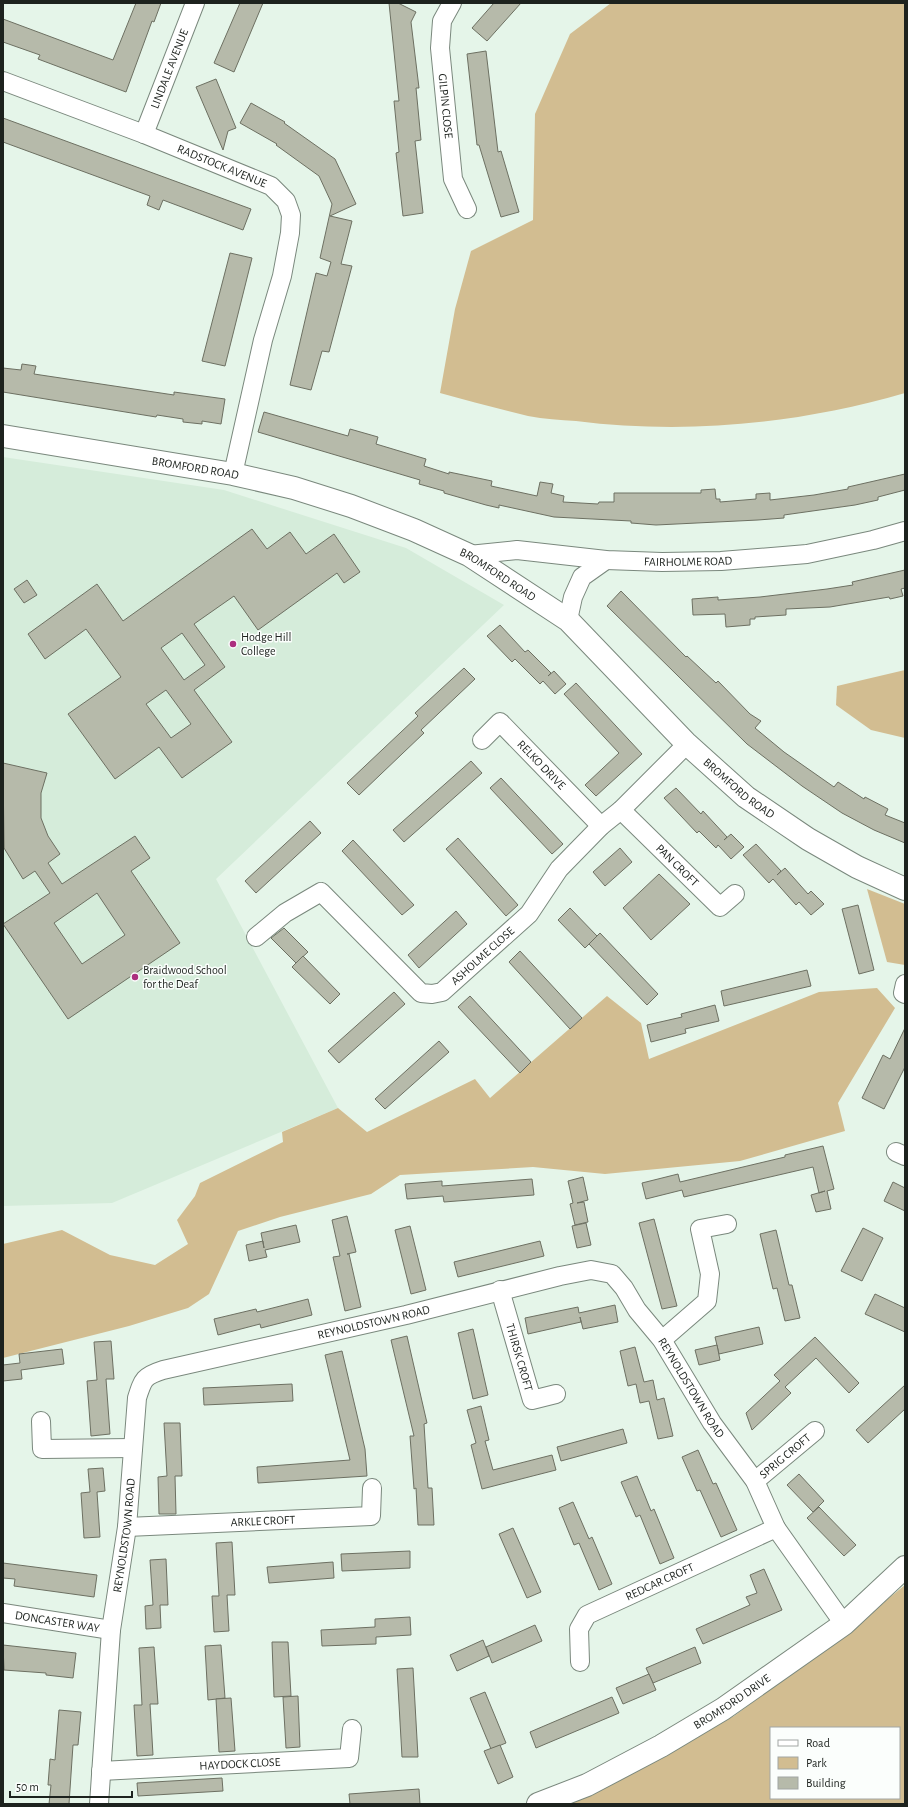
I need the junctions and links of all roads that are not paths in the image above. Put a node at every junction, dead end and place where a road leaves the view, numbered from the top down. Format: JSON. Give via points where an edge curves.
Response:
{"nodes":[{"id":1,"x":195,"y":3,"type":"edge"},
{"id":2,"x":452,"y":3,"type":"edge"},
{"id":3,"x":3,"y":81,"type":"edge"},
{"id":4,"x":144,"y":134,"type":"junction"},
{"id":5,"x":467,"y":209,"type":"dead end"},
{"id":6,"x":3,"y":436,"type":"edge"},
{"id":7,"x":233,"y":474,"type":"junction"},
{"id":8,"x":905,"y":531,"type":"edge"},
{"id":9,"x":470,"y":555,"type":"junction"},
{"id":10,"x":606,"y":560,"type":"junction"},
{"id":11,"x":568,"y":620,"type":"junction"},
{"id":12,"x":482,"y":740,"type":"dead end"},
{"id":13,"x":687,"y":744,"type":"junction"},
{"id":14,"x":621,"y":810,"type":"junction"},
{"id":15,"x":600,"y":826,"type":"junction"},
{"id":16,"x":905,"y":889,"type":"edge"},
{"id":17,"x":735,"y":894,"type":"dead end"},
{"id":18,"x":256,"y":937,"type":"dead end"},
{"id":19,"x":905,"y":984,"type":"edge"},
{"id":20,"x":905,"y":994,"type":"edge"},
{"id":21,"x":727,"y":1224,"type":"dead end"},
{"id":22,"x":500,"y":1290,"type":"junction"},
{"id":23,"x":662,"y":1340,"type":"junction"},
{"id":24,"x":556,"y":1394,"type":"dead end"},
{"id":25,"x":41,"y":1421,"type":"dead end"},
{"id":26,"x":815,"y":1431,"type":"dead end"},
{"id":27,"x":133,"y":1448,"type":"junction"},
{"id":28,"x":755,"y":1481,"type":"junction"},
{"id":29,"x":372,"y":1488,"type":"dead end"},
{"id":30,"x":127,"y":1527,"type":"junction"},
{"id":31,"x":776,"y":1528,"type":"junction"},
{"id":32,"x":905,"y":1568,"type":"edge"},
{"id":33,"x":3,"y":1613,"type":"edge"},
{"id":34,"x":844,"y":1624,"type":"junction"},
{"id":35,"x":111,"y":1630,"type":"junction"},
{"id":36,"x":580,"y":1662,"type":"dead end"},
{"id":37,"x":352,"y":1729,"type":"dead end"},
{"id":38,"x":101,"y":1771,"type":"junction"},
{"id":39,"x":99,"y":1804,"type":"edge"},
{"id":40,"x":538,"y":1804,"type":"edge"}],
"edges":[{"from":1,"to":4,"type":"street","name":"LINDALE AVENUE"},
{"from":2,"to":5,"type":"street","name":"GILPIN CLOSE","via":[[442,21],[440,48],[453,179]]},
{"from":3,"to":4,"type":"street","name":"RADSTOCK AVENUE"},
{"from":4,"to":7,"type":"street","name":"RADSTOCK AVENUE","via":[[271,186],[286,201],[291,215],[282,276],[263,340]]},
{"from":6,"to":7,"type":"street","name":"BROMFORD ROAD"},
{"from":7,"to":9,"type":"street","name":"BROMFORD ROAD","via":[[294,488],[351,506]]},
{"from":8,"to":10,"type":"street","name":"FAIRHOLME ROAD","via":[[808,554],[721,561]]},
{"from":9,"to":10,"type":"street","name":"FAIRHOLME ROAD","via":[[517,550]]},
{"from":9,"to":11,"type":"street","name":"BROMFORD ROAD"},
{"from":10,"to":11,"type":"street","via":[[582,577],[573,597]]},
{"from":11,"to":13,"type":"street","name":"BROMFORD ROAD"},
{"from":12,"to":15,"type":"street","name":"RELKO DRIVE","via":[[500,722]]},
{"from":13,"to":14,"type":"street","name":"ASHOLME CLOSE"},
{"from":13,"to":16,"type":"street","name":"BROMFORD ROAD","via":[[746,797],[808,839],[857,867]]},
{"from":14,"to":15,"type":"street","name":"ASHOLME CLOSE"},
{"from":14,"to":17,"type":"street","name":"PAN CROFT","via":[[720,907]]},
{"from":15,"to":18,"type":"street","name":"ASHOLME CLOSE","via":[[559,869],[529,914],[442,992],[421,993],[321,892],[285,913]]},
{"from":19,"to":20,"type":"street"},
{"from":21,"to":23,"type":"street","via":[[700,1229],[710,1274],[707,1301]]},
{"from":22,"to":23,"type":"street","name":"REYNOLDSTOWN ROAD","via":[[591,1270],[612,1274]]},
{"from":22,"to":24,"type":"street","name":"THIRSK CROFT","via":[[532,1400]]},
{"from":22,"to":27,"type":"street","name":"REYNOLDSTOWN ROAD","via":[[149,1375],[142,1382],[137,1398]]},
{"from":23,"to":28,"type":"street","name":"REYNOLDSTOWN ROAD","via":[[712,1423]]},
{"from":25,"to":27,"type":"street","via":[[42,1448]]},
{"from":26,"to":28,"type":"street","name":"SPRIG CROFT"},
{"from":27,"to":30,"type":"street","name":"REYNOLDSTOWN ROAD"},
{"from":28,"to":31,"type":"street","name":"REYNOLDSTOWN ROAD"},
{"from":29,"to":30,"type":"street","name":"ARKLE CROFT","via":[[371,1516]]},
{"from":30,"to":35,"type":"street","name":"REYNOLDSTOWN ROAD"},
{"from":31,"to":34,"type":"street","name":"REYNOLDSTOWN ROAD"},
{"from":31,"to":36,"type":"street","name":"REDCAR CROFT","via":[[587,1615],[579,1629]]},
{"from":32,"to":34,"type":"street","name":"BROMFORD DRIVE"},
{"from":33,"to":35,"type":"street","name":"DONCASTER WAY"},
{"from":34,"to":40,"type":"street","name":"BROMFORD DRIVE","via":[[723,1709],[661,1746],[587,1785]]},
{"from":35,"to":38,"type":"street","name":"REYNOLDSTOWN ROAD"},
{"from":37,"to":38,"type":"street","name":"HAYDOCK CLOSE","via":[[349,1758]]},
{"from":38,"to":39,"type":"street","name":"REYNOLDSTOWN ROAD"}]}
